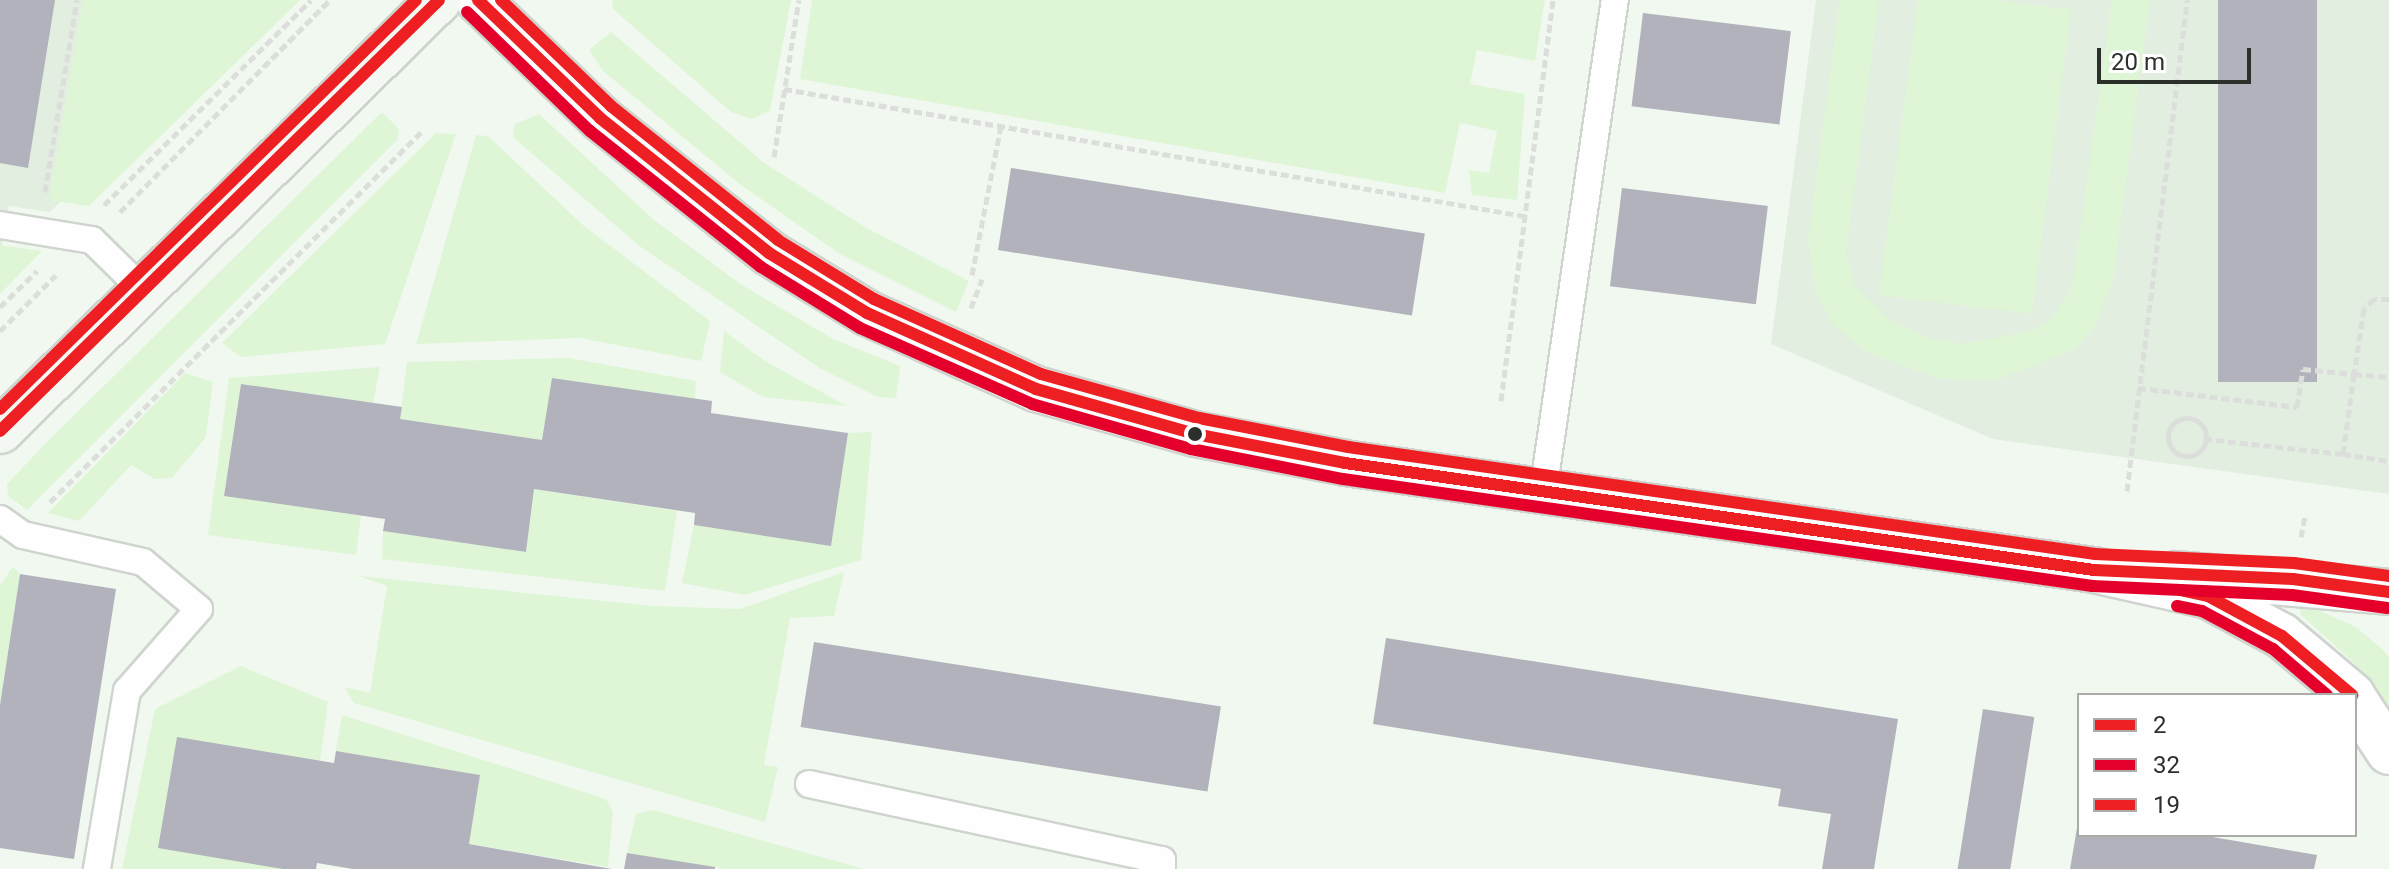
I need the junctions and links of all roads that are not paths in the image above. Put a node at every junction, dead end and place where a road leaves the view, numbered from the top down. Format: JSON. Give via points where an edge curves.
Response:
{"nodes":[{"id":1,"x":439,"y":0,"type":"edge"},
{"id":2,"x":478,"y":0,"type":"edge"},
{"id":3,"x":1615,"y":0,"type":"edge"},
{"id":4,"x":0,"y":225,"type":"edge"},
{"id":5,"x":143,"y":290,"type":"junction"},
{"id":6,"x":0,"y":431,"type":"edge"},
{"id":7,"x":1543,"y":492,"type":"junction"},
{"id":8,"x":0,"y":519,"type":"edge"},
{"id":9,"x":2094,"y":570,"type":"junction"},
{"id":10,"x":2374,"y":590,"type":"edge"},
{"id":11,"x":2389,"y":622,"type":"edge"},
{"id":12,"x":2348,"y":693,"type":"edge"},
{"id":13,"x":2357,"y":703,"type":"edge"},
{"id":14,"x":2389,"y":752,"type":"edge"},
{"id":15,"x":809,"y":784,"type":"dead end"},
{"id":16,"x":97,"y":869,"type":"edge"},
{"id":17,"x":1162,"y":869,"type":"edge"}],
"edges":[{"from":1,"to":5,"type":"street"},
{"from":2,"to":7,"type":"street","via":[[699,202],[814,282],[954,357],[1036,389],[1195,434]]},
{"from":3,"to":7,"type":"lane"},
{"from":4,"to":5,"type":"lane","via":[[82,238]]},
{"from":5,"to":6,"type":"street"},
{"from":7,"to":9,"type":"street"},
{"from":8,"to":16,"type":"lane","via":[[23,535],[143,562],[199,609],[127,691]]},
{"from":9,"to":10,"type":"street"},
{"from":9,"to":12,"type":"street","via":[[2208,596],[2282,636]]},
{"from":10,"to":11,"type":"street"},
{"from":13,"to":14,"type":"street"},
{"from":15,"to":17,"type":"lane","via":[[1162,860]]}]}
